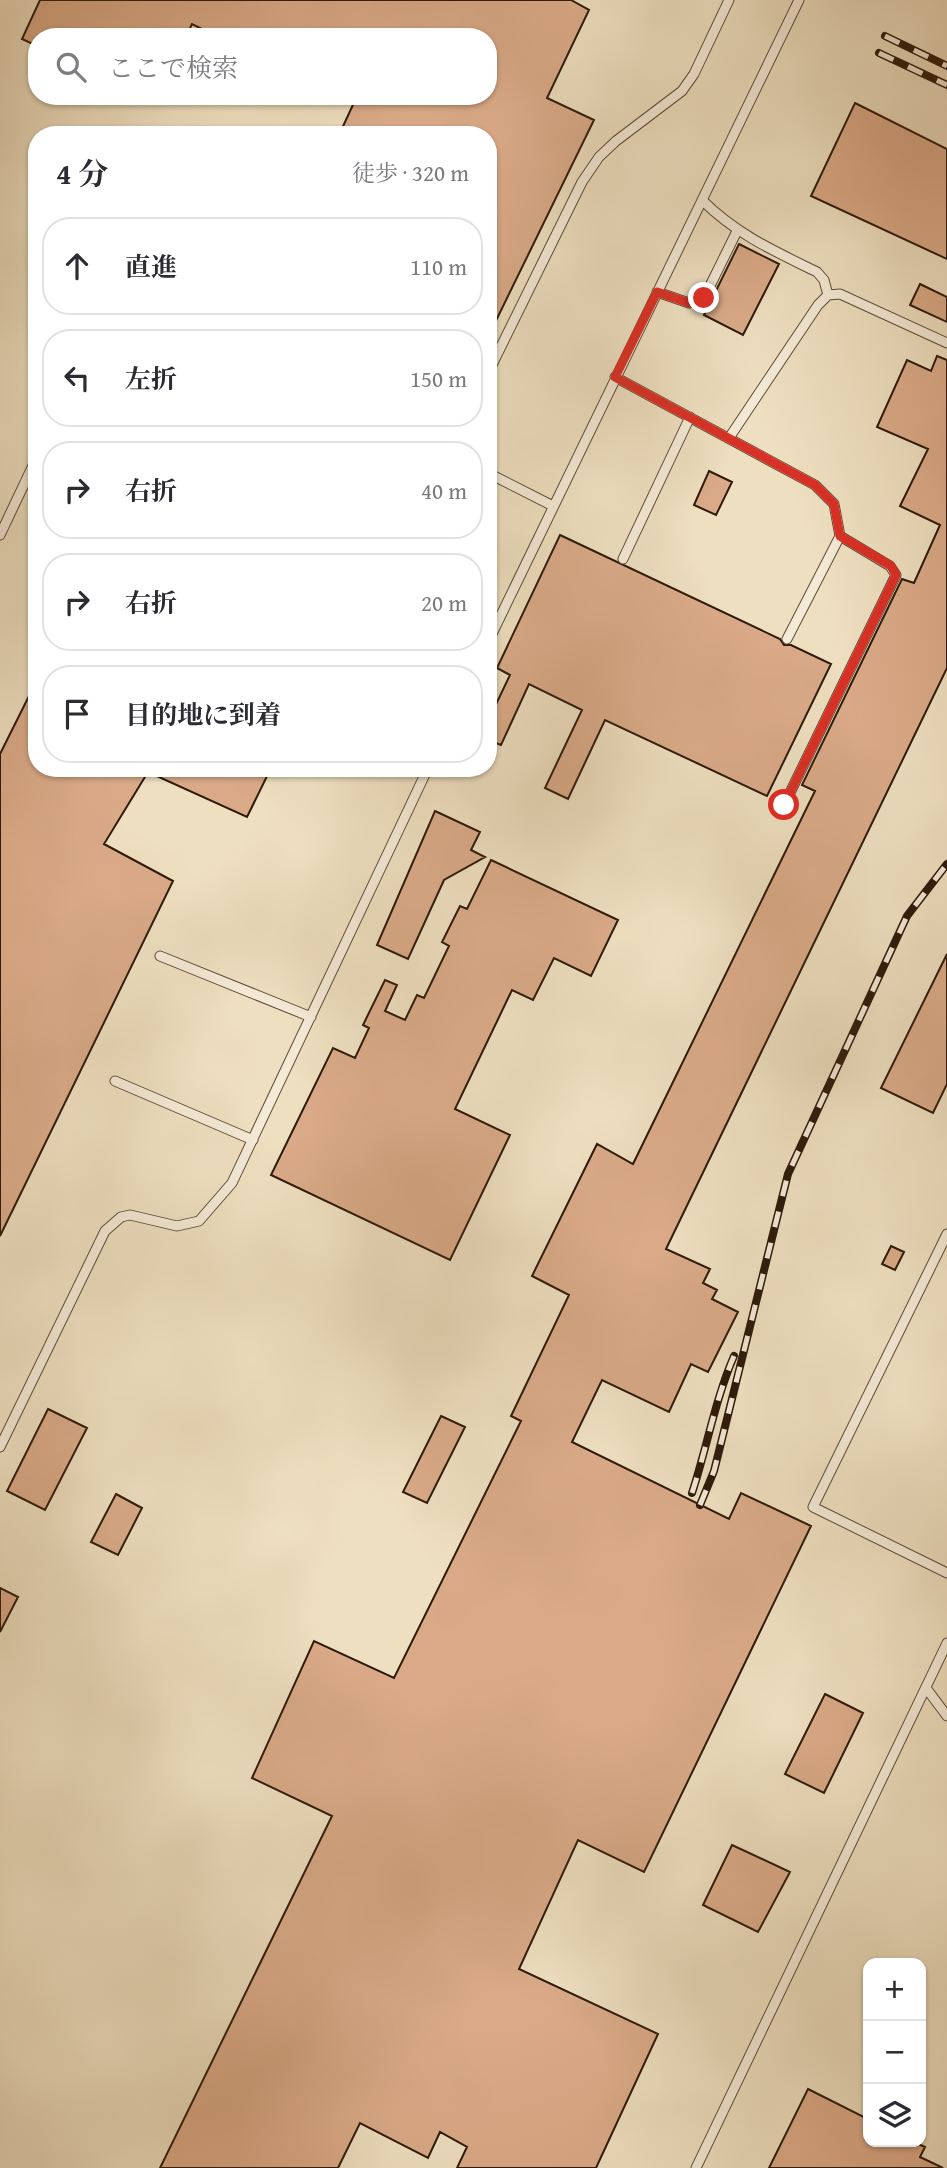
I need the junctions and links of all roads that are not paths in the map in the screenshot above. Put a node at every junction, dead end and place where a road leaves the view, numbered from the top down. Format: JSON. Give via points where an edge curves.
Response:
{"nodes":[{"id":1,"x":729,"y":0,"type":"edge"},
{"id":2,"x":799,"y":0,"type":"edge"},
{"id":3,"x":702,"y":200,"type":"junction"},
{"id":4,"x":737,"y":231,"type":"junction"},
{"id":5,"x":657,"y":292,"type":"junction"},
{"id":6,"x":828,"y":295,"type":"junction"},
{"id":7,"x":947,"y":343,"type":"edge"},
{"id":8,"x":497,"y":355,"type":"edge"},
{"id":9,"x":615,"y":377,"type":"junction"},
{"id":10,"x":690,"y":417,"type":"junction"},
{"id":11,"x":729,"y":438,"type":"junction"},
{"id":12,"x":28,"y":476,"type":"edge"},
{"id":13,"x":497,"y":478,"type":"edge"},
{"id":14,"x":552,"y":506,"type":"junction"},
{"id":15,"x":0,"y":534,"type":"edge"},
{"id":16,"x":840,"y":536,"type":"junction"},
{"id":17,"x":622,"y":559,"type":"dead end"},
{"id":18,"x":497,"y":623,"type":"edge"},
{"id":19,"x":787,"y":639,"type":"dead end"},
{"id":20,"x":424,"y":777,"type":"edge"},
{"id":21,"x":784,"y":805,"type":"dead end"},
{"id":22,"x":160,"y":956,"type":"dead end"},
{"id":23,"x":311,"y":1017,"type":"junction"},
{"id":24,"x":115,"y":1081,"type":"dead end"},
{"id":25,"x":253,"y":1140,"type":"junction"},
{"id":26,"x":947,"y":1234,"type":"edge"},
{"id":27,"x":0,"y":1447,"type":"edge"},
{"id":28,"x":947,"y":1573,"type":"edge"},
{"id":29,"x":947,"y":1643,"type":"edge"},
{"id":30,"x":926,"y":1688,"type":"junction"},
{"id":31,"x":947,"y":1716,"type":"edge"},
{"id":32,"x":696,"y":2168,"type":"edge"}],
"edges":[{"from":1,"to":8,"type":"lane","via":[[694,74],[681,91],[616,141],[582,182]]},
{"from":2,"to":3,"type":"lane"},
{"from":3,"to":4,"type":"lane"},
{"from":3,"to":5,"type":"lane"},
{"from":4,"to":5,"type":"lane","via":[[704,298],[689,303]]},
{"from":4,"to":6,"type":"lane","via":[[817,272]]},
{"from":5,"to":9,"type":"lane"},
{"from":6,"to":7,"type":"lane","via":[[840,294]]},
{"from":6,"to":11,"type":"lane"},
{"from":9,"to":10,"type":"lane"},
{"from":9,"to":14,"type":"lane"},
{"from":10,"to":11,"type":"lane"},
{"from":10,"to":17,"type":"lane"},
{"from":11,"to":16,"type":"lane","via":[[815,485],[834,504]]},
{"from":12,"to":15,"type":"lane"},
{"from":13,"to":14,"type":"lane"},
{"from":14,"to":18,"type":"lane"},
{"from":16,"to":19,"type":"lane"},
{"from":16,"to":21,"type":"lane","via":[[891,566],[896,575]]},
{"from":20,"to":23,"type":"lane"},
{"from":22,"to":23,"type":"lane"},
{"from":23,"to":25,"type":"lane"},
{"from":24,"to":25,"type":"lane"},
{"from":25,"to":27,"type":"lane","via":[[232,1183],[200,1221],[177,1226],[130,1215],[104,1231]]},
{"from":26,"to":28,"type":"lane","via":[[813,1507]]},
{"from":29,"to":30,"type":"lane"},
{"from":30,"to":31,"type":"lane"},
{"from":30,"to":32,"type":"lane"}]}
